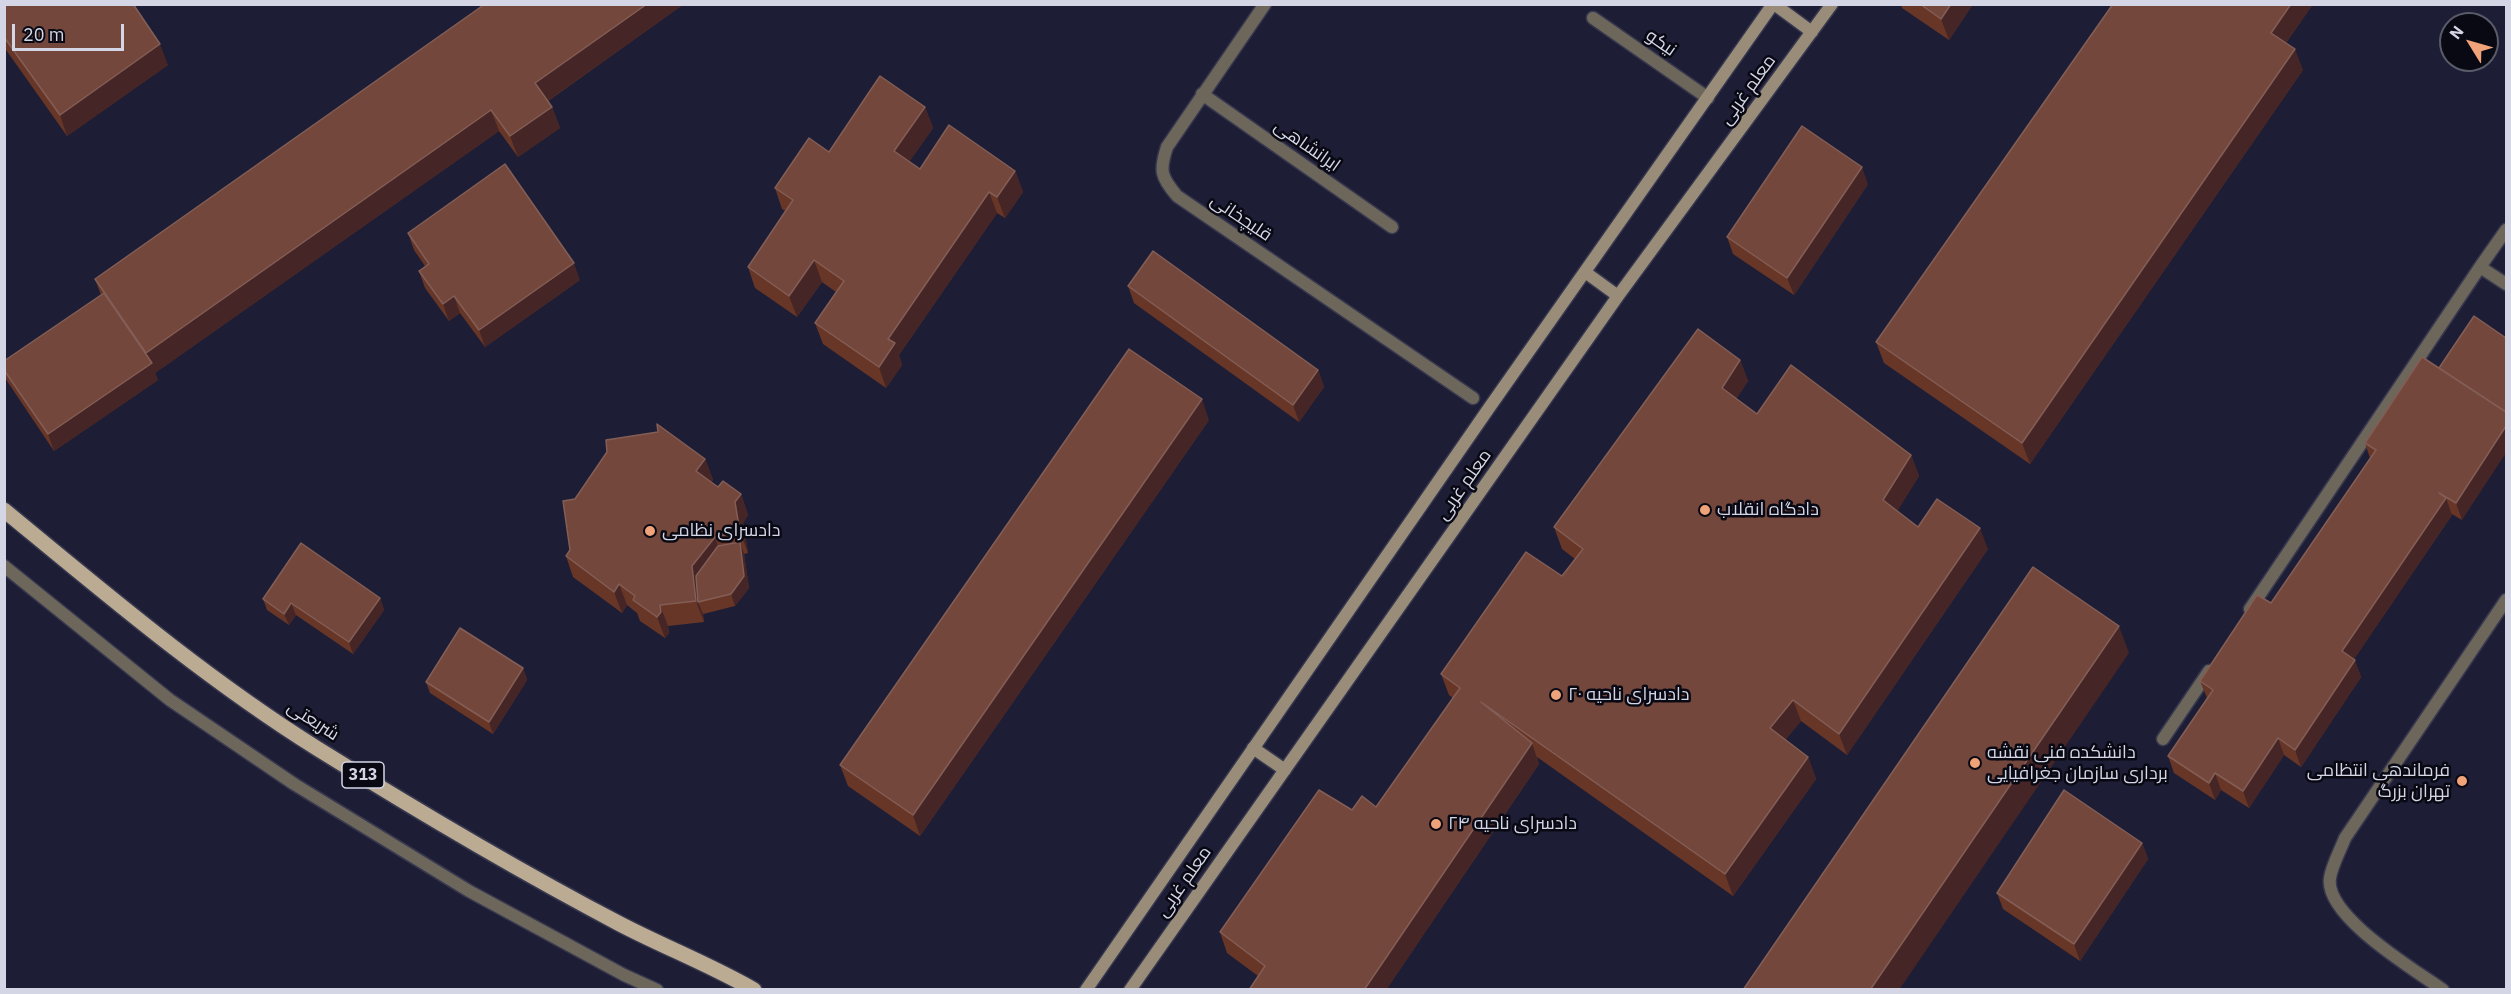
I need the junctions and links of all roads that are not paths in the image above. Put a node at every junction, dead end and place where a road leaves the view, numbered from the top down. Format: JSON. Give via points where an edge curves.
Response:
{"nodes":[{"id":1,"x":1264,"y":4,"type":"edge"},
{"id":2,"x":1774,"y":4,"type":"edge"},
{"id":3,"x":1832,"y":4,"type":"edge"},
{"id":4,"x":1593,"y":18,"type":"dead end"},
{"id":5,"x":1812,"y":32,"type":"junction"},
{"id":6,"x":1202,"y":94,"type":"junction"},
{"id":7,"x":1708,"y":98,"type":"junction"},
{"id":8,"x":1392,"y":227,"type":"dead end"},
{"id":9,"x":2506,"y":230,"type":"edge"},
{"id":10,"x":2480,"y":267,"type":"junction"},
{"id":11,"x":1585,"y":272,"type":"junction"},
{"id":12,"x":2506,"y":284,"type":"edge"},
{"id":13,"x":1618,"y":296,"type":"junction"},
{"id":14,"x":1473,"y":398,"type":"dead end"},
{"id":15,"x":4,"y":510,"type":"edge"},
{"id":16,"x":4,"y":566,"type":"edge"},
{"id":17,"x":2506,"y":600,"type":"edge"},
{"id":18,"x":2242,"y":621,"type":"edge"},
{"id":19,"x":2216,"y":660,"type":"edge"},
{"id":20,"x":2163,"y":739,"type":"dead end"},
{"id":21,"x":1253,"y":748,"type":"junction"},
{"id":22,"x":1285,"y":770,"type":"junction"},
{"id":23,"x":657,"y":990,"type":"edge"},
{"id":24,"x":754,"y":990,"type":"edge"},
{"id":25,"x":1086,"y":990,"type":"edge"},
{"id":26,"x":1130,"y":990,"type":"edge"},
{"id":27,"x":2443,"y":990,"type":"edge"}],
"edges":[{"from":1,"to":6,"type":"street","name":"قلیچخانی"},
{"from":2,"to":5,"type":"main road"},
{"from":2,"to":7,"type":"main road","name":"معلم غربی"},
{"from":3,"to":5,"type":"main road","name":"معلم غربی"},
{"from":4,"to":7,"type":"street","name":"نیکو"},
{"from":5,"to":13,"type":"main road","name":"معلم غربی"},
{"from":6,"to":8,"type":"street","name":"ایرانشاهی"},
{"from":6,"to":14,"type":"street","name":"قلیچخانی","via":[[1167,147],[1161,165],[1165,182],[1178,196]]},
{"from":7,"to":11,"type":"main road","name":"معلم غربی"},
{"from":9,"to":10,"type":"street"},
{"from":10,"to":12,"type":"street"},
{"from":10,"to":18,"type":"street"},
{"from":11,"to":13,"type":"main road"},
{"from":11,"to":21,"type":"main road","name":"معلم غربی"},
{"from":13,"to":22,"type":"main road","name":"معلم غربی"},
{"from":15,"to":24,"type":"main road","name":"شریعتی","number":"313","via":[[153,632],[317,748],[564,893]]},
{"from":16,"to":23,"type":"street","via":[[170,700],[294,784],[469,891]]},
{"from":17,"to":27,"type":"street","via":[[2345,838],[2329,879],[2335,902],[2346,916]]},
{"from":19,"to":20,"type":"street"},
{"from":21,"to":22,"type":"main road"},
{"from":21,"to":25,"type":"main road","name":"معلم غربی"},
{"from":22,"to":26,"type":"main road","name":"معلم غربی"}]}
